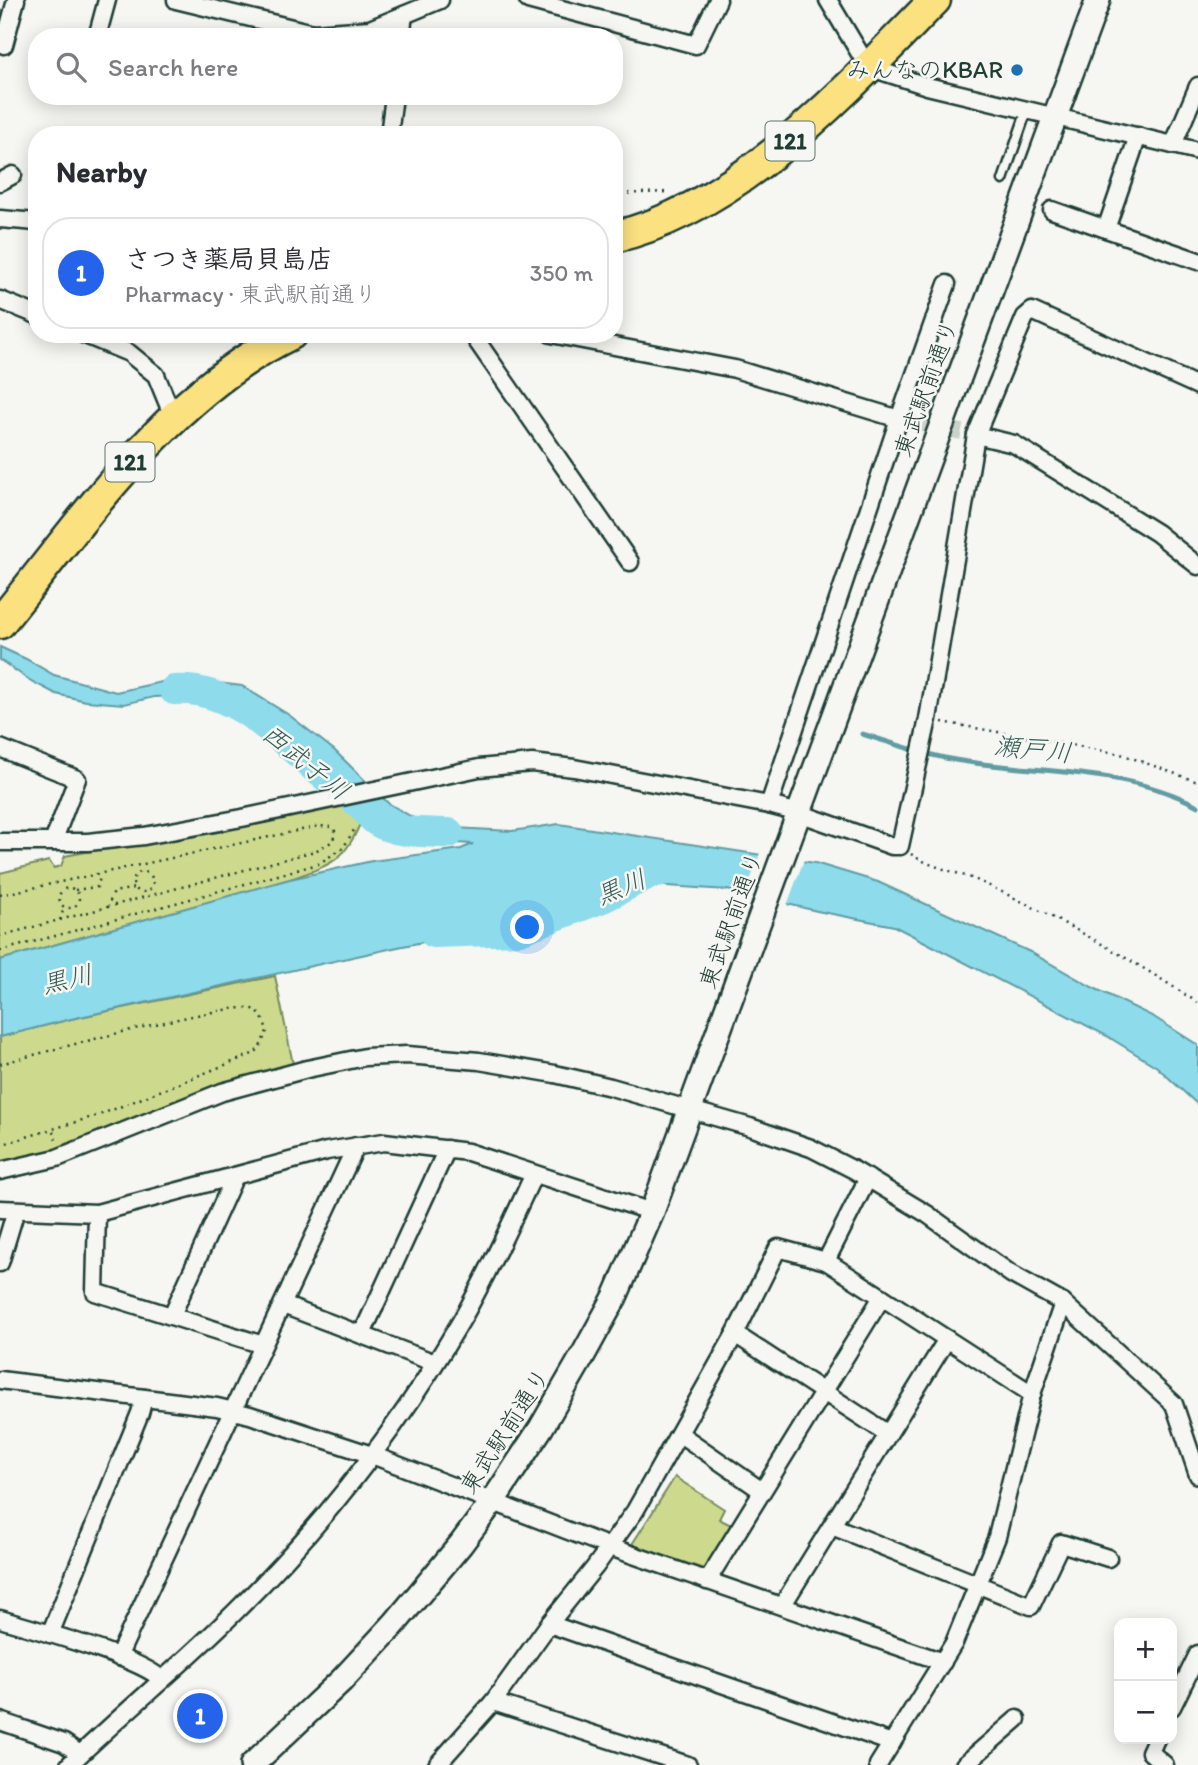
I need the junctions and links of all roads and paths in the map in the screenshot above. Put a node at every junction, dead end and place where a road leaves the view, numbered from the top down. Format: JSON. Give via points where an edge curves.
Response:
{"nodes":[{"id":1,"x":16,"y":0,"type":"edge"},
{"id":2,"x":107,"y":0,"type":"edge"},
{"id":3,"x":176,"y":0,"type":"edge"},
{"id":4,"x":440,"y":0,"type":"edge"},
{"id":5,"x":528,"y":0,"type":"edge"},
{"id":6,"x":718,"y":0,"type":"edge"},
{"id":7,"x":828,"y":0,"type":"edge"},
{"id":8,"x":935,"y":0,"type":"edge"},
{"id":9,"x":1098,"y":0,"type":"edge"},
{"id":10,"x":209,"y":4,"type":"edge"},
{"id":11,"x":411,"y":9,"type":"edge"},
{"id":12,"x":99,"y":28,"type":"edge"},
{"id":13,"x":295,"y":28,"type":"edge"},
{"id":14,"x":372,"y":28,"type":"edge"},
{"id":15,"x":404,"y":28,"type":"edge"},
{"id":16,"x":4,"y":45,"type":"dead end"},
{"id":17,"x":868,"y":67,"type":"junction"},
{"id":18,"x":1198,"y":86,"type":"edge"},
{"id":19,"x":393,"y":105,"type":"edge"},
{"id":20,"x":1027,"y":110,"type":"junction"},
{"id":21,"x":1053,"y":117,"type":"junction"},
{"id":22,"x":390,"y":126,"type":"edge"},
{"id":23,"x":1138,"y":136,"type":"junction"},
{"id":24,"x":1172,"y":145,"type":"junction"},
{"id":25,"x":1198,"y":151,"type":"edge"},
{"id":26,"x":1003,"y":180,"type":"dead end"},
{"id":27,"x":1052,"y":210,"type":"dead end"},
{"id":28,"x":0,"y":219,"type":"edge"},
{"id":29,"x":28,"y":221,"type":"edge"},
{"id":30,"x":1106,"y":229,"type":"junction"},
{"id":31,"x":623,"y":234,"type":"edge"},
{"id":32,"x":1198,"y":261,"type":"edge"},
{"id":33,"x":947,"y":284,"type":"dead end"},
{"id":34,"x":0,"y":300,"type":"edge"},
{"id":35,"x":28,"y":311,"type":"edge"},
{"id":36,"x":105,"y":343,"type":"edge"},
{"id":37,"x":276,"y":343,"type":"edge"},
{"id":38,"x":478,"y":343,"type":"edge"},
{"id":39,"x":598,"y":343,"type":"edge"},
{"id":40,"x":1198,"y":386,"type":"edge"},
{"id":41,"x":174,"y":419,"type":"junction"},
{"id":42,"x":899,"y":419,"type":"junction"},
{"id":43,"x":976,"y":435,"type":"junction"},
{"id":44,"x":630,"y":562,"type":"dead end"},
{"id":45,"x":1198,"y":566,"type":"edge"},
{"id":46,"x":6,"y":604,"type":"edge"},
{"id":47,"x":928,"y":719,"type":"junction"},
{"id":48,"x":0,"y":748,"type":"edge"},
{"id":49,"x":1198,"y":782,"type":"edge"},
{"id":50,"x":769,"y":805,"type":"junction"},
{"id":51,"x":797,"y":819,"type":"junction"},
{"id":52,"x":354,"y":830,"type":"dead end"},
{"id":53,"x":0,"y":842,"type":"edge"},
{"id":54,"x":53,"y":842,"type":"junction"},
{"id":55,"x":900,"y":846,"type":"junction"},
{"id":56,"x":153,"y":863,"type":"junction"},
{"id":57,"x":149,"y":873,"type":"junction"},
{"id":58,"x":102,"y":874,"type":"junction"},
{"id":59,"x":135,"y":888,"type":"junction"},
{"id":60,"x":75,"y":890,"type":"junction"},
{"id":61,"x":0,"y":895,"type":"edge"},
{"id":62,"x":64,"y":908,"type":"junction"},
{"id":63,"x":107,"y":908,"type":"junction"},
{"id":64,"x":60,"y":920,"type":"junction"},
{"id":65,"x":0,"y":936,"type":"edge"},
{"id":66,"x":0,"y":951,"type":"edge"},
{"id":67,"x":1198,"y":1003,"type":"edge"},
{"id":68,"x":0,"y":1064,"type":"edge"},
{"id":69,"x":692,"y":1104,"type":"junction"},
{"id":70,"x":52,"y":1131,"type":"junction"},
{"id":71,"x":55,"y":1139,"type":"dead end"},
{"id":72,"x":0,"y":1145,"type":"edge"},
{"id":73,"x":356,"y":1146,"type":"junction"},
{"id":74,"x":447,"y":1149,"type":"junction"},
{"id":75,"x":0,"y":1171,"type":"edge"},
{"id":76,"x":534,"y":1174,"type":"junction"},
{"id":77,"x":235,"y":1176,"type":"junction"},
{"id":78,"x":868,"y":1178,"type":"junction"},
{"id":79,"x":8,"y":1209,"type":"edge"},
{"id":80,"x":652,"y":1212,"type":"junction"},
{"id":81,"x":97,"y":1213,"type":"junction"},
{"id":82,"x":826,"y":1261,"type":"junction"},
{"id":83,"x":0,"y":1263,"type":"edge"},
{"id":84,"x":882,"y":1297,"type":"junction"},
{"id":85,"x":1063,"y":1303,"type":"junction"},
{"id":86,"x":283,"y":1305,"type":"junction"},
{"id":87,"x":172,"y":1315,"type":"junction"},
{"id":88,"x":362,"y":1334,"type":"junction"},
{"id":89,"x":735,"y":1334,"type":"junction"},
{"id":90,"x":947,"y":1339,"type":"junction"},
{"id":91,"x":264,"y":1345,"type":"junction"},
{"id":92,"x":435,"y":1363,"type":"junction"},
{"id":93,"x":0,"y":1380,"type":"edge"},
{"id":94,"x":823,"y":1391,"type":"junction"},
{"id":95,"x":1032,"y":1394,"type":"junction"},
{"id":96,"x":144,"y":1398,"type":"junction"},
{"id":97,"x":233,"y":1410,"type":"junction"},
{"id":98,"x":680,"y":1434,"type":"junction"},
{"id":99,"x":888,"y":1434,"type":"junction"},
{"id":100,"x":372,"y":1455,"type":"junction"},
{"id":101,"x":1198,"y":1475,"type":"edge"},
{"id":102,"x":762,"y":1491,"type":"junction"},
{"id":103,"x":493,"y":1501,"type":"junction"},
{"id":104,"x":832,"y":1526,"type":"junction"},
{"id":105,"x":610,"y":1547,"type":"junction"},
{"id":106,"x":1108,"y":1558,"type":"dead end"},
{"id":107,"x":707,"y":1581,"type":"junction"},
{"id":108,"x":979,"y":1583,"type":"junction"},
{"id":109,"x":782,"y":1606,"type":"junction"},
{"id":110,"x":0,"y":1619,"type":"edge"},
{"id":111,"x":549,"y":1624,"type":"junction"},
{"id":112,"x":50,"y":1634,"type":"junction"},
{"id":113,"x":1198,"y":1654,"type":"edge"},
{"id":114,"x":118,"y":1657,"type":"junction"},
{"id":115,"x":943,"y":1662,"type":"junction"},
{"id":116,"x":162,"y":1680,"type":"junction"},
{"id":117,"x":1177,"y":1697,"type":"edge"},
{"id":118,"x":493,"y":1702,"type":"junction"},
{"id":119,"x":1017,"y":1719,"type":"dead end"},
{"id":120,"x":0,"y":1721,"type":"edge"},
{"id":121,"x":892,"y":1743,"type":"junction"},
{"id":122,"x":1154,"y":1744,"type":"edge"},
{"id":123,"x":74,"y":1760,"type":"edge"},
{"id":124,"x":252,"y":1765,"type":"edge"},
{"id":125,"x":437,"y":1765,"type":"edge"},
{"id":126,"x":688,"y":1765,"type":"edge"},
{"id":127,"x":878,"y":1765,"type":"edge"},
{"id":128,"x":964,"y":1765,"type":"edge"},
{"id":129,"x":1165,"y":1765,"type":"edge"}],
"edges":[{"from":1,"to":16,"type":"street"},
{"from":2,"to":12,"type":"street"},
{"from":3,"to":10,"type":"street"},
{"from":4,"to":11,"type":"street"},
{"from":5,"to":6,"type":"street","via":[[696,45]]},
{"from":7,"to":17,"type":"street"},
{"from":8,"to":17,"type":"highway","number":"121"},
{"from":9,"to":21,"type":"street","name":"東武駅前通り"},
{"from":10,"to":13,"type":"street"},
{"from":11,"to":14,"type":"street"},
{"from":11,"to":15,"type":"street"},
{"from":17,"to":20,"type":"street"},
{"from":17,"to":31,"type":"highway","number":"121","via":[[792,138],[722,192]]},
{"from":18,"to":24,"type":"street"},
{"from":19,"to":22,"type":"street"},
{"from":20,"to":21,"type":"street"},
{"from":20,"to":26,"type":"lane"},
{"from":21,"to":23,"type":"street"},
{"from":21,"to":51,"type":"street","name":"東武駅前通り"},
{"from":23,"to":24,"type":"street"},
{"from":23,"to":30,"type":"street"},
{"from":24,"to":25,"type":"street"},
{"from":27,"to":30,"type":"street"},
{"from":28,"to":29,"type":"street"},
{"from":30,"to":32,"type":"street"},
{"from":33,"to":42,"type":"street"},
{"from":34,"to":35,"type":"street"},
{"from":36,"to":41,"type":"street","via":[[129,353],[156,375]]},
{"from":37,"to":41,"type":"highway","number":"121","via":[[233,369]]},
{"from":38,"to":44,"type":"street"},
{"from":39,"to":42,"type":"street","via":[[735,369]]},
{"from":40,"to":43,"type":"street","via":[[1032,311],[1025,317]]},
{"from":41,"to":46,"type":"highway","number":"121","via":[[129,463]]},
{"from":42,"to":50,"type":"street"},
{"from":43,"to":45,"type":"street","via":[[1014,444],[1157,533]]},
{"from":43,"to":47,"type":"street"},
{"from":47,"to":49,"type":"path","via":[[1121,754]]},
{"from":47,"to":55,"type":"street"},
{"from":48,"to":54,"type":"street","via":[[77,779]]},
{"from":50,"to":51,"type":"street"},
{"from":50,"to":54,"type":"street","via":[[531,763],[480,768],[144,836]]},
{"from":51,"to":55,"type":"street"},
{"from":51,"to":69,"type":"street","name":"東武駅前通り"},
{"from":52,"to":66,"type":"path","via":[[343,848],[318,864]]},
{"from":53,"to":54,"type":"street"},
{"from":55,"to":67,"type":"path","via":[[915,857],[979,881],[1071,927]]},
{"from":56,"to":57,"type":"path"},
{"from":56,"to":58,"type":"path"},
{"from":56,"to":63,"type":"path","via":[[320,827],[335,831],[333,841],[315,851]]},
{"from":57,"to":59,"type":"path","via":[[135,875]]},
{"from":57,"to":59,"type":"path","via":[[151,888],[143,892]]},
{"from":58,"to":60,"type":"path","via":[[97,887]]},
{"from":58,"to":61,"type":"path"},
{"from":59,"to":63,"type":"path","via":[[114,892]]},
{"from":60,"to":62,"type":"path","via":[[77,905]]},
{"from":60,"to":62,"type":"path","via":[[61,892]]},
{"from":62,"to":64,"type":"path"},
{"from":63,"to":64,"type":"path"},
{"from":64,"to":65,"type":"path"},
{"from":68,"to":70,"type":"path","via":[[242,1008],[253,1010],[265,1023],[267,1031],[255,1053]]},
{"from":69,"to":75,"type":"street","via":[[514,1067],[374,1056],[222,1092],[61,1156]]},
{"from":69,"to":78,"type":"street","via":[[811,1148]]},
{"from":69,"to":80,"type":"street","name":"東武駅前通り"},
{"from":70,"to":71,"type":"path"},
{"from":70,"to":72,"type":"path"},
{"from":73,"to":74,"type":"street","via":[[384,1142]]},
{"from":73,"to":77,"type":"street"},
{"from":73,"to":86,"type":"street"},
{"from":74,"to":76,"type":"street"},
{"from":74,"to":88,"type":"street"},
{"from":76,"to":80,"type":"street"},
{"from":76,"to":92,"type":"street","via":[[484,1278]]},
{"from":77,"to":81,"type":"street"},
{"from":77,"to":87,"type":"street"},
{"from":78,"to":82,"type":"street"},
{"from":78,"to":85,"type":"street","via":[[1011,1274]]},
{"from":79,"to":81,"type":"street"},
{"from":79,"to":83,"type":"street"},
{"from":80,"to":103,"type":"street","name":"東武駅前通り","via":[[615,1297],[582,1357]]},
{"from":81,"to":87,"type":"street","via":[[94,1292]]},
{"from":82,"to":84,"type":"street"},
{"from":82,"to":89,"type":"street","via":[[778,1248]]},
{"from":84,"to":90,"type":"street"},
{"from":84,"to":94,"type":"street"},
{"from":85,"to":95,"type":"street"},
{"from":85,"to":101,"type":"street","via":[[1174,1404]]},
{"from":86,"to":88,"type":"street"},
{"from":86,"to":91,"type":"street"},
{"from":87,"to":91,"type":"street"},
{"from":88,"to":92,"type":"street"},
{"from":89,"to":94,"type":"street"},
{"from":89,"to":98,"type":"street"},
{"from":90,"to":95,"type":"street"},
{"from":90,"to":99,"type":"street"},
{"from":91,"to":97,"type":"street"},
{"from":92,"to":100,"type":"street"},
{"from":93,"to":96,"type":"street"},
{"from":94,"to":99,"type":"street"},
{"from":94,"to":102,"type":"street"},
{"from":95,"to":108,"type":"street","via":[[997,1537]]},
{"from":96,"to":97,"type":"street"},
{"from":96,"to":112,"type":"street"},
{"from":97,"to":100,"type":"street"},
{"from":97,"to":114,"type":"street"},
{"from":98,"to":102,"type":"street"},
{"from":98,"to":105,"type":"street"},
{"from":99,"to":104,"type":"street"},
{"from":100,"to":103,"type":"street"},
{"from":100,"to":116,"type":"street","via":[[238,1610]]},
{"from":102,"to":107,"type":"street"},
{"from":103,"to":105,"type":"street"},
{"from":103,"to":124,"type":"street","name":"東武駅前通り","via":[[395,1623]]},
{"from":104,"to":108,"type":"street"},
{"from":104,"to":109,"type":"street"},
{"from":105,"to":107,"type":"street"},
{"from":105,"to":111,"type":"street"},
{"from":106,"to":108,"type":"street","via":[[1061,1543],[1031,1606]]},
{"from":107,"to":109,"type":"street"},
{"from":108,"to":115,"type":"street"},
{"from":109,"to":115,"type":"street"},
{"from":110,"to":112,"type":"street"},
{"from":111,"to":118,"type":"street"},
{"from":111,"to":121,"type":"street"},
{"from":112,"to":114,"type":"street"},
{"from":113,"to":117,"type":"street"},
{"from":114,"to":116,"type":"street"},
{"from":115,"to":121,"type":"street"},
{"from":116,"to":123,"type":"street"},
{"from":118,"to":125,"type":"street"},
{"from":118,"to":126,"type":"street"},
{"from":119,"to":128,"type":"street"},
{"from":120,"to":123,"type":"street","via":[[64,1743]]},
{"from":121,"to":127,"type":"street"},
{"from":122,"to":129,"type":"street","via":[[1150,1752]]}]}
